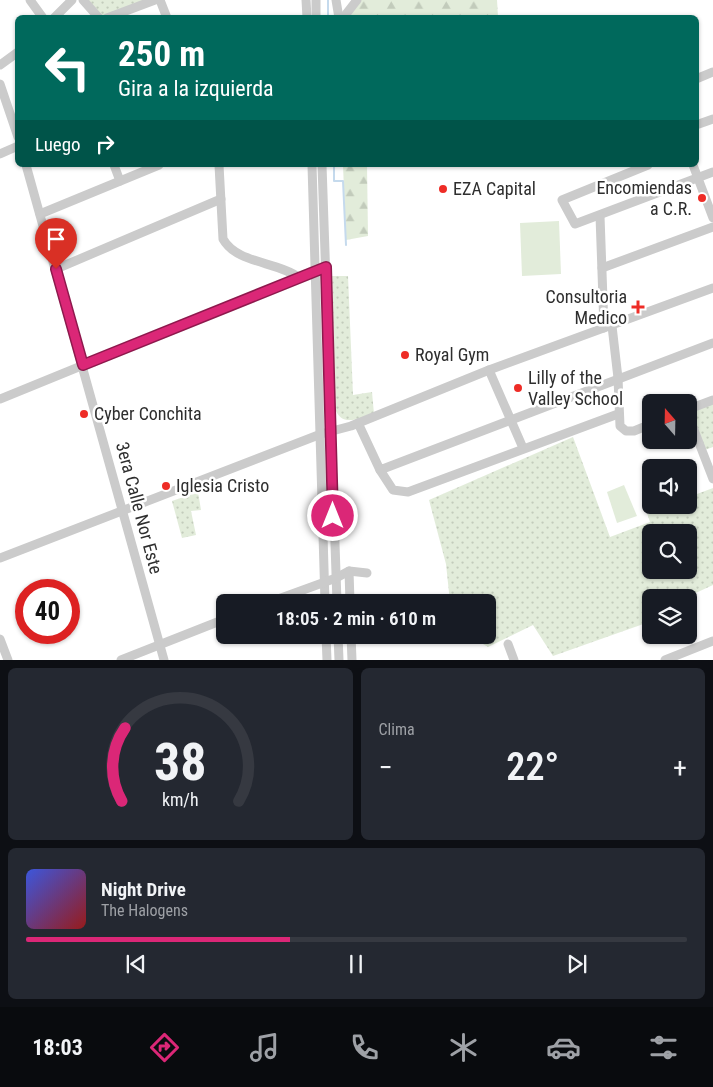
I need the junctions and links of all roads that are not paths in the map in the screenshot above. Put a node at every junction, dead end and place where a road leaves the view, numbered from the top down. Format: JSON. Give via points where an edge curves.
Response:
{"nodes":[{"id":1,"x":30,"y":0,"type":"edge"},
{"id":2,"x":72,"y":0,"type":"edge"},
{"id":3,"x":83,"y":0,"type":"edge"},
{"id":4,"x":155,"y":0,"type":"edge"},
{"id":5,"x":160,"y":0,"type":"edge"},
{"id":6,"x":306,"y":0,"type":"edge"},
{"id":7,"x":316,"y":0,"type":"edge"},
{"id":8,"x":336,"y":0,"type":"edge"},
{"id":9,"x":357,"y":0,"type":"edge"},
{"id":10,"x":41,"y":15,"type":"edge"},
{"id":11,"x":57,"y":15,"type":"edge"},
{"id":12,"x":96,"y":15,"type":"edge"},
{"id":13,"x":115,"y":15,"type":"edge"},
{"id":14,"x":166,"y":15,"type":"edge"},
{"id":15,"x":307,"y":15,"type":"edge"},
{"id":16,"x":316,"y":15,"type":"edge"},
{"id":17,"x":338,"y":15,"type":"edge"},
{"id":18,"x":345,"y":15,"type":"edge"},
{"id":19,"x":15,"y":54,"type":"edge"},
{"id":20,"x":0,"y":66,"type":"edge"},
{"id":21,"x":713,"y":72,"type":"edge"},
{"id":22,"x":699,"y":78,"type":"edge"},
{"id":23,"x":0,"y":84,"type":"edge"},
{"id":24,"x":713,"y":119,"type":"edge"},
{"id":25,"x":699,"y":124,"type":"edge"},
{"id":26,"x":15,"y":128,"type":"edge"},
{"id":27,"x":15,"y":147,"type":"edge"},
{"id":28,"x":0,"y":154,"type":"edge"},
{"id":29,"x":27,"y":167,"type":"edge"},
{"id":30,"x":115,"y":167,"type":"edge"},
{"id":31,"x":154,"y":167,"type":"edge"},
{"id":32,"x":219,"y":167,"type":"edge"},
{"id":33,"x":312,"y":167,"type":"edge"},
{"id":34,"x":322,"y":167,"type":"edge"},
{"id":35,"x":643,"y":167,"type":"edge"},
{"id":36,"x":694,"y":167,"type":"edge"},
{"id":37,"x":713,"y":172,"type":"edge"},
{"id":38,"x":698,"y":177,"type":"junction"},
{"id":39,"x":120,"y":181,"type":"junction"},
{"id":40,"x":323,"y":192,"type":"junction"},
{"id":41,"x":313,"y":193,"type":"junction"},
{"id":42,"x":220,"y":198,"type":"junction"},
{"id":43,"x":40,"y":214,"type":"junction"},
{"id":44,"x":600,"y":216,"type":"junction"},
{"id":45,"x":713,"y":218,"type":"edge"},
{"id":46,"x":713,"y":227,"type":"edge"},
{"id":47,"x":326,"y":267,"type":"junction"},
{"id":48,"x":602,"y":268,"type":"junction"},
{"id":49,"x":56,"y":269,"type":"junction"},
{"id":50,"x":315,"y":271,"type":"junction"},
{"id":51,"x":300,"y":278,"type":"junction"},
{"id":52,"x":713,"y":288,"type":"edge"},
{"id":53,"x":608,"y":327,"type":"junction"},
{"id":54,"x":713,"y":343,"type":"edge"},
{"id":55,"x":83,"y":365,"type":"junction"},
{"id":56,"x":489,"y":370,"type":"junction"},
{"id":57,"x":618,"y":378,"type":"junction"},
{"id":58,"x":0,"y":399,"type":"edge"},
{"id":59,"x":713,"y":400,"type":"edge"},
{"id":60,"x":698,"y":406,"type":"edge"},
{"id":61,"x":332,"y":407,"type":"junction"},
{"id":62,"x":618,"y":414,"type":"junction"},
{"id":63,"x":511,"y":420,"type":"junction"},
{"id":64,"x":355,"y":425,"type":"junction"},
{"id":65,"x":642,"y":428,"type":"edge"},
{"id":66,"x":332,"y":432,"type":"junction"},
{"id":67,"x":321,"y":434,"type":"junction"},
{"id":68,"x":698,"y":440,"type":"edge"},
{"id":69,"x":523,"y":448,"type":"junction"},
{"id":70,"x":332,"y":450,"type":"junction"},
{"id":71,"x":380,"y":470,"type":"junction"},
{"id":72,"x":713,"y":479,"type":"edge"},
{"id":73,"x":123,"y":510,"type":"junction"},
{"id":74,"x":322,"y":516,"type":"junction"},
{"id":75,"x":333,"y":516,"type":"junction"},
{"id":76,"x":0,"y":558,"type":"edge"},
{"id":77,"x":349,"y":571,"type":"junction"},
{"id":78,"x":367,"y":573,"type":"dead end"},
{"id":79,"x":336,"y":578,"type":"junction"},
{"id":80,"x":324,"y":582,"type":"junction"},
{"id":81,"x":292,"y":594,"type":"edge"},
{"id":82,"x":325,"y":594,"type":"edge"},
{"id":83,"x":337,"y":594,"type":"edge"},
{"id":84,"x":350,"y":594,"type":"edge"},
{"id":85,"x":216,"y":622,"type":"edge"},
{"id":86,"x":0,"y":639,"type":"edge"},
{"id":87,"x":713,"y":641,"type":"edge"},
{"id":88,"x":160,"y":644,"type":"junction"},
{"id":89,"x":351,"y":644,"type":"edge"},
{"id":90,"x":508,"y":644,"type":"dead end"},
{"id":91,"x":327,"y":656,"type":"edge"},
{"id":92,"x":339,"y":656,"type":"edge"},
{"id":93,"x":8,"y":660,"type":"edge"},
{"id":94,"x":121,"y":660,"type":"edge"},
{"id":95,"x":164,"y":660,"type":"edge"},
{"id":96,"x":352,"y":660,"type":"edge"},
{"id":97,"x":514,"y":660,"type":"edge"},
{"id":98,"x":664,"y":660,"type":"edge"}],
"edges":[{"from":1,"to":10,"type":"street"},
{"from":2,"to":11,"type":"street"},
{"from":3,"to":12,"type":"street"},
{"from":4,"to":13,"type":"street"},
{"from":5,"to":14,"type":"street"},
{"from":6,"to":15,"type":"street"},
{"from":7,"to":16,"type":"street"},
{"from":8,"to":17,"type":"street"},
{"from":9,"to":18,"type":"street"},
{"from":19,"to":20,"type":"street"},
{"from":21,"to":22,"type":"street"},
{"from":23,"to":26,"type":"street"},
{"from":24,"to":25,"type":"street"},
{"from":27,"to":28,"type":"street"},
{"from":29,"to":43,"type":"street","name":"3era Calle Nor Este"},
{"from":30,"to":39,"type":"street"},
{"from":31,"to":39,"type":"street"},
{"from":32,"to":42,"type":"street"},
{"from":33,"to":41,"type":"street"},
{"from":34,"to":40,"type":"street"},
{"from":35,"to":44,"type":"street","via":[[562,200],[575,224]]},
{"from":36,"to":38,"type":"street"},
{"from":37,"to":38,"type":"street"},
{"from":38,"to":44,"type":"street"},
{"from":38,"to":45,"type":"street"},
{"from":39,"to":43,"type":"street"},
{"from":40,"to":41,"type":"street"},
{"from":40,"to":47,"type":"street"},
{"from":41,"to":50,"type":"street"},
{"from":42,"to":49,"type":"street"},
{"from":42,"to":51,"type":"street","via":[[223,239],[228,248],[288,270]]},
{"from":43,"to":49,"type":"street","name":"3era Calle Nor Este"},
{"from":44,"to":48,"type":"street"},
{"from":46,"to":48,"type":"street"},
{"from":47,"to":50,"type":"street"},
{"from":47,"to":61,"type":"street"},
{"from":48,"to":53,"type":"street"},
{"from":49,"to":55,"type":"street","name":"3era Calle Nor Este"},
{"from":50,"to":51,"type":"street"},
{"from":50,"to":67,"type":"street"},
{"from":51,"to":55,"type":"street"},
{"from":52,"to":53,"type":"street"},
{"from":53,"to":56,"type":"street"},
{"from":53,"to":57,"type":"street"},
{"from":54,"to":57,"type":"street"},
{"from":55,"to":58,"type":"street"},
{"from":55,"to":73,"type":"street","name":"3era Calle Nor Este"},
{"from":56,"to":63,"type":"street"},
{"from":56,"to":64,"type":"street"},
{"from":57,"to":62,"type":"street"},
{"from":57,"to":63,"type":"street"},
{"from":59,"to":60,"type":"street"},
{"from":61,"to":64,"type":"street","via":[[339,422]]},
{"from":61,"to":66,"type":"street"},
{"from":62,"to":65,"type":"street","via":[[620,426],[626,431]]},
{"from":62,"to":69,"type":"street"},
{"from":63,"to":69,"type":"street"},
{"from":63,"to":71,"type":"street"},
{"from":64,"to":66,"type":"street"},
{"from":64,"to":70,"type":"street","via":[[336,441]]},
{"from":64,"to":71,"type":"street"},
{"from":66,"to":67,"type":"street"},
{"from":66,"to":70,"type":"street"},
{"from":67,"to":73,"type":"street"},
{"from":67,"to":74,"type":"street"},
{"from":68,"to":72,"type":"street"},
{"from":69,"to":71,"type":"street","via":[[408,492],[393,490]]},
{"from":70,"to":75,"type":"street"},
{"from":73,"to":76,"type":"street"},
{"from":73,"to":88,"type":"street","name":"3era Calle Nor Este"},
{"from":74,"to":75,"type":"street"},
{"from":74,"to":80,"type":"street"},
{"from":75,"to":79,"type":"street"},
{"from":77,"to":78,"type":"street"},
{"from":77,"to":79,"type":"street"},
{"from":77,"to":84,"type":"street"},
{"from":79,"to":80,"type":"street"},
{"from":79,"to":83,"type":"street"},
{"from":80,"to":81,"type":"street"},
{"from":80,"to":82,"type":"street"},
{"from":85,"to":88,"type":"street"},
{"from":86,"to":93,"type":"street"},
{"from":87,"to":98,"type":"street"},
{"from":88,"to":94,"type":"street"},
{"from":88,"to":95,"type":"street","name":"3era Calle Nor Este"},
{"from":89,"to":96,"type":"street"},
{"from":90,"to":97,"type":"street"},
{"from":91,"to":92,"type":"street"}]}
